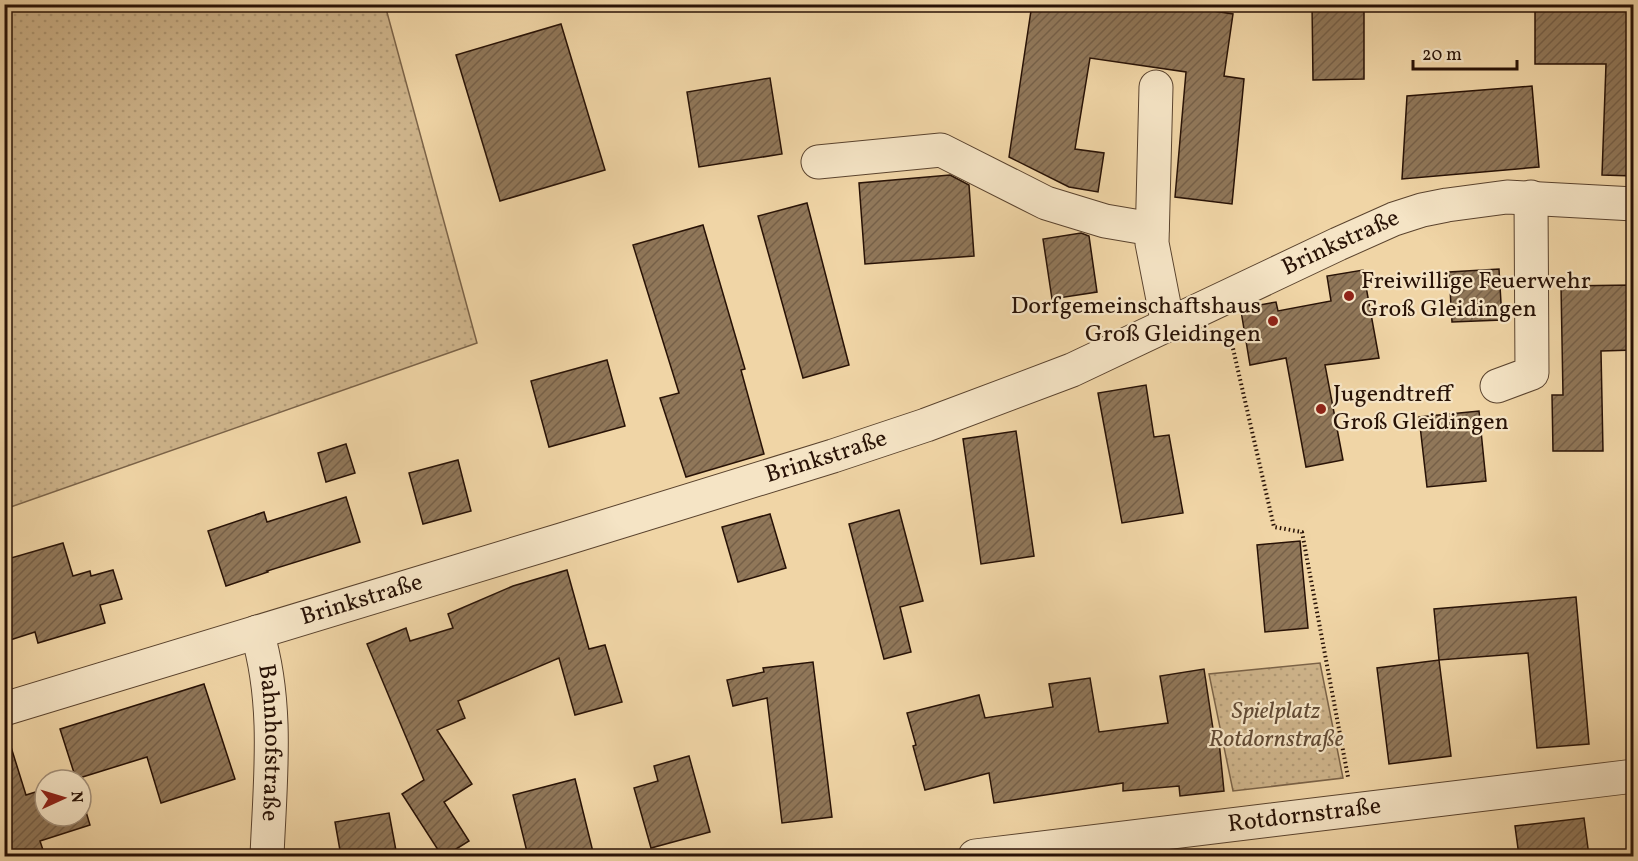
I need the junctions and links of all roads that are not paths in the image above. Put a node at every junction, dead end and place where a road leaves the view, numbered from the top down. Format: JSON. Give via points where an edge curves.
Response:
{"nodes":[{"id":1,"x":1156,"y":87,"type":"dead end"},
{"id":2,"x":818,"y":162,"type":"dead end"},
{"id":3,"x":1531,"y":197,"type":"junction"},
{"id":4,"x":1634,"y":204,"type":"edge"},
{"id":5,"x":1152,"y":229,"type":"junction"},
{"id":6,"x":1168,"y":324,"type":"junction"},
{"id":7,"x":1497,"y":386,"type":"dead end"},
{"id":8,"x":256,"y":632,"type":"junction"},
{"id":9,"x":4,"y":709,"type":"edge"},
{"id":10,"x":1634,"y":776,"type":"edge"},
{"id":11,"x":267,"y":856,"type":"edge"},
{"id":12,"x":975,"y":856,"type":"edge"}],
"edges":[{"from":1,"to":5,"type":"street"},
{"from":2,"to":5,"type":"street","via":[[941,150],[1046,203],[1105,221]]},
{"from":3,"to":4,"type":"street","name":"Brinkstraße"},
{"from":3,"to":6,"type":"street","name":"Brinkstraße","via":[[1447,204],[1403,216]]},
{"from":3,"to":7,"type":"street","via":[[1532,373]]},
{"from":5,"to":6,"type":"street"},
{"from":6,"to":8,"type":"street","name":"Brinkstraße","via":[[1071,370],[926,425]]},
{"from":8,"to":9,"type":"street","name":"Brinkstraße"},
{"from":8,"to":11,"type":"street","name":"Bahnhofstraße","via":[[270,690]]},
{"from":10,"to":12,"type":"street","name":"Rotdornstraße"}]}
